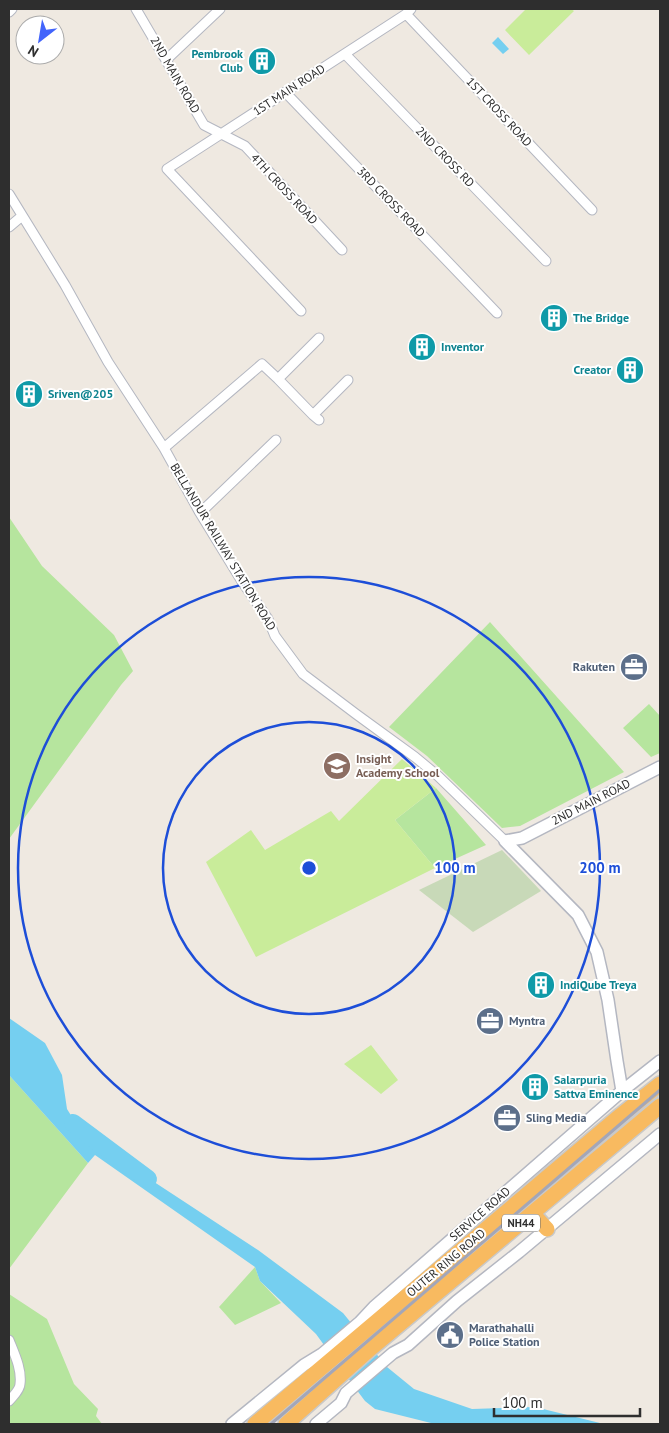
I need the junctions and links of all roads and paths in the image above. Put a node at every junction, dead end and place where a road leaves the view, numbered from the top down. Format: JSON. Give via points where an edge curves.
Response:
{"nodes":[{"id":1,"x":12,"y":9,"type":"edge"},
{"id":2,"x":136,"y":9,"type":"edge"},
{"id":3,"x":220,"y":9,"type":"edge"},
{"id":4,"x":408,"y":11,"type":"edge"},
{"id":5,"x":9,"y":12,"type":"edge"},
{"id":6,"x":345,"y":54,"type":"junction"},
{"id":7,"x":166,"y":60,"type":"junction"},
{"id":8,"x":286,"y":92,"type":"junction"},
{"id":9,"x":221,"y":134,"type":"junction"},
{"id":10,"x":9,"y":194,"type":"edge"},
{"id":11,"x":592,"y":210,"type":"dead end"},
{"id":12,"x":22,"y":216,"type":"junction"},
{"id":13,"x":9,"y":227,"type":"edge"},
{"id":14,"x":342,"y":250,"type":"dead end"},
{"id":15,"x":546,"y":261,"type":"dead end"},
{"id":16,"x":301,"y":311,"type":"dead end"},
{"id":17,"x":497,"y":313,"type":"dead end"},
{"id":18,"x":319,"y":338,"type":"dead end"},
{"id":19,"x":278,"y":379,"type":"junction"},
{"id":20,"x":348,"y":380,"type":"dead end"},
{"id":21,"x":276,"y":440,"type":"dead end"},
{"id":22,"x":164,"y":448,"type":"junction"},
{"id":23,"x":200,"y":513,"type":"junction"},
{"id":24,"x":660,"y":767,"type":"edge"},
{"id":25,"x":505,"y":841,"type":"junction"},
{"id":26,"x":660,"y":1061,"type":"edge"},
{"id":27,"x":660,"y":1084,"type":"edge"},
{"id":28,"x":622,"y":1091,"type":"junction"},
{"id":29,"x":660,"y":1106,"type":"edge"},
{"id":30,"x":660,"y":1134,"type":"edge"},
{"id":31,"x":533,"y":1214,"type":"junction"},
{"id":32,"x":547,"y":1229,"type":"junction"},
{"id":33,"x":363,"y":1326,"type":"junction"},
{"id":34,"x":9,"y":1340,"type":"edge"},
{"id":35,"x":325,"y":1358,"type":"junction"},
{"id":36,"x":9,"y":1401,"type":"edge"},
{"id":37,"x":232,"y":1424,"type":"edge"},
{"id":38,"x":255,"y":1424,"type":"edge"},
{"id":39,"x":286,"y":1424,"type":"edge"},
{"id":40,"x":316,"y":1424,"type":"edge"}],
"edges":[{"from":1,"to":5,"type":"street"},
{"from":2,"to":7,"type":"street","name":"2ND MAIN ROAD"},
{"from":3,"to":7,"type":"street"},
{"from":4,"to":6,"type":"street","name":"1ST MAIN ROAD"},
{"from":4,"to":11,"type":"street","name":"1ST CROSS ROAD"},
{"from":6,"to":8,"type":"street","name":"1ST MAIN ROAD"},
{"from":6,"to":15,"type":"street","name":"2ND CROSS RD"},
{"from":7,"to":9,"type":"street","name":"2ND MAIN ROAD","via":[[204,124]]},
{"from":8,"to":9,"type":"street","name":"1ST MAIN ROAD"},
{"from":8,"to":17,"type":"street","name":"3RD CROSS ROAD"},
{"from":9,"to":14,"type":"street","name":"4TH CROSS ROAD","via":[[245,146]]},
{"from":9,"to":16,"type":"street","name":"1ST MAIN ROAD","via":[[167,170]]},
{"from":10,"to":12,"type":"street","name":"BELLANDUR RAILWAY STATION ROAD"},
{"from":12,"to":13,"type":"street"},
{"from":12,"to":22,"type":"street","name":"BELLANDUR RAILWAY STATION ROAD","via":[[108,362]]},
{"from":18,"to":19,"type":"street"},
{"from":19,"to":20,"type":"street","via":[[316,417]]},
{"from":19,"to":22,"type":"street","via":[[262,364]]},
{"from":21,"to":23,"type":"street"},
{"from":22,"to":23,"type":"street","name":"BELLANDUR RAILWAY STATION ROAD"},
{"from":23,"to":25,"type":"street","name":"BELLANDUR RAILWAY STATION ROAD","via":[[268,619],[275,636],[303,674],[432,771]]},
{"from":24,"to":25,"type":"street","name":"2ND MAIN ROAD","via":[[522,838]]},
{"from":25,"to":28,"type":"street","via":[[578,915],[597,952]]},
{"from":26,"to":28,"type":"street","name":"SERVICE ROAD"},
{"from":27,"to":33,"type":"highway","name":"OUTER RING ROAD","number":"NH44"},
{"from":28,"to":33,"type":"street","name":"SERVICE ROAD","via":[[374,1307]]},
{"from":29,"to":31,"type":"highway","name":"OUTER RING ROAD","number":"NH44"},
{"from":30,"to":32,"type":"street"},
{"from":31,"to":32,"type":"highway"},
{"from":31,"to":39,"type":"highway","name":"OUTER RING ROAD","number":"NH44"},
{"from":32,"to":40,"type":"street","via":[[393,1353]]},
{"from":33,"to":35,"type":"highway","name":"OUTER RING ROAD","number":"NH44"},
{"from":34,"to":36,"type":"street","via":[[19,1368],[20,1384]]},
{"from":35,"to":37,"type":"street","via":[[304,1365]]},
{"from":35,"to":38,"type":"highway","name":"OUTER RING ROAD","number":"NH44"}]}
